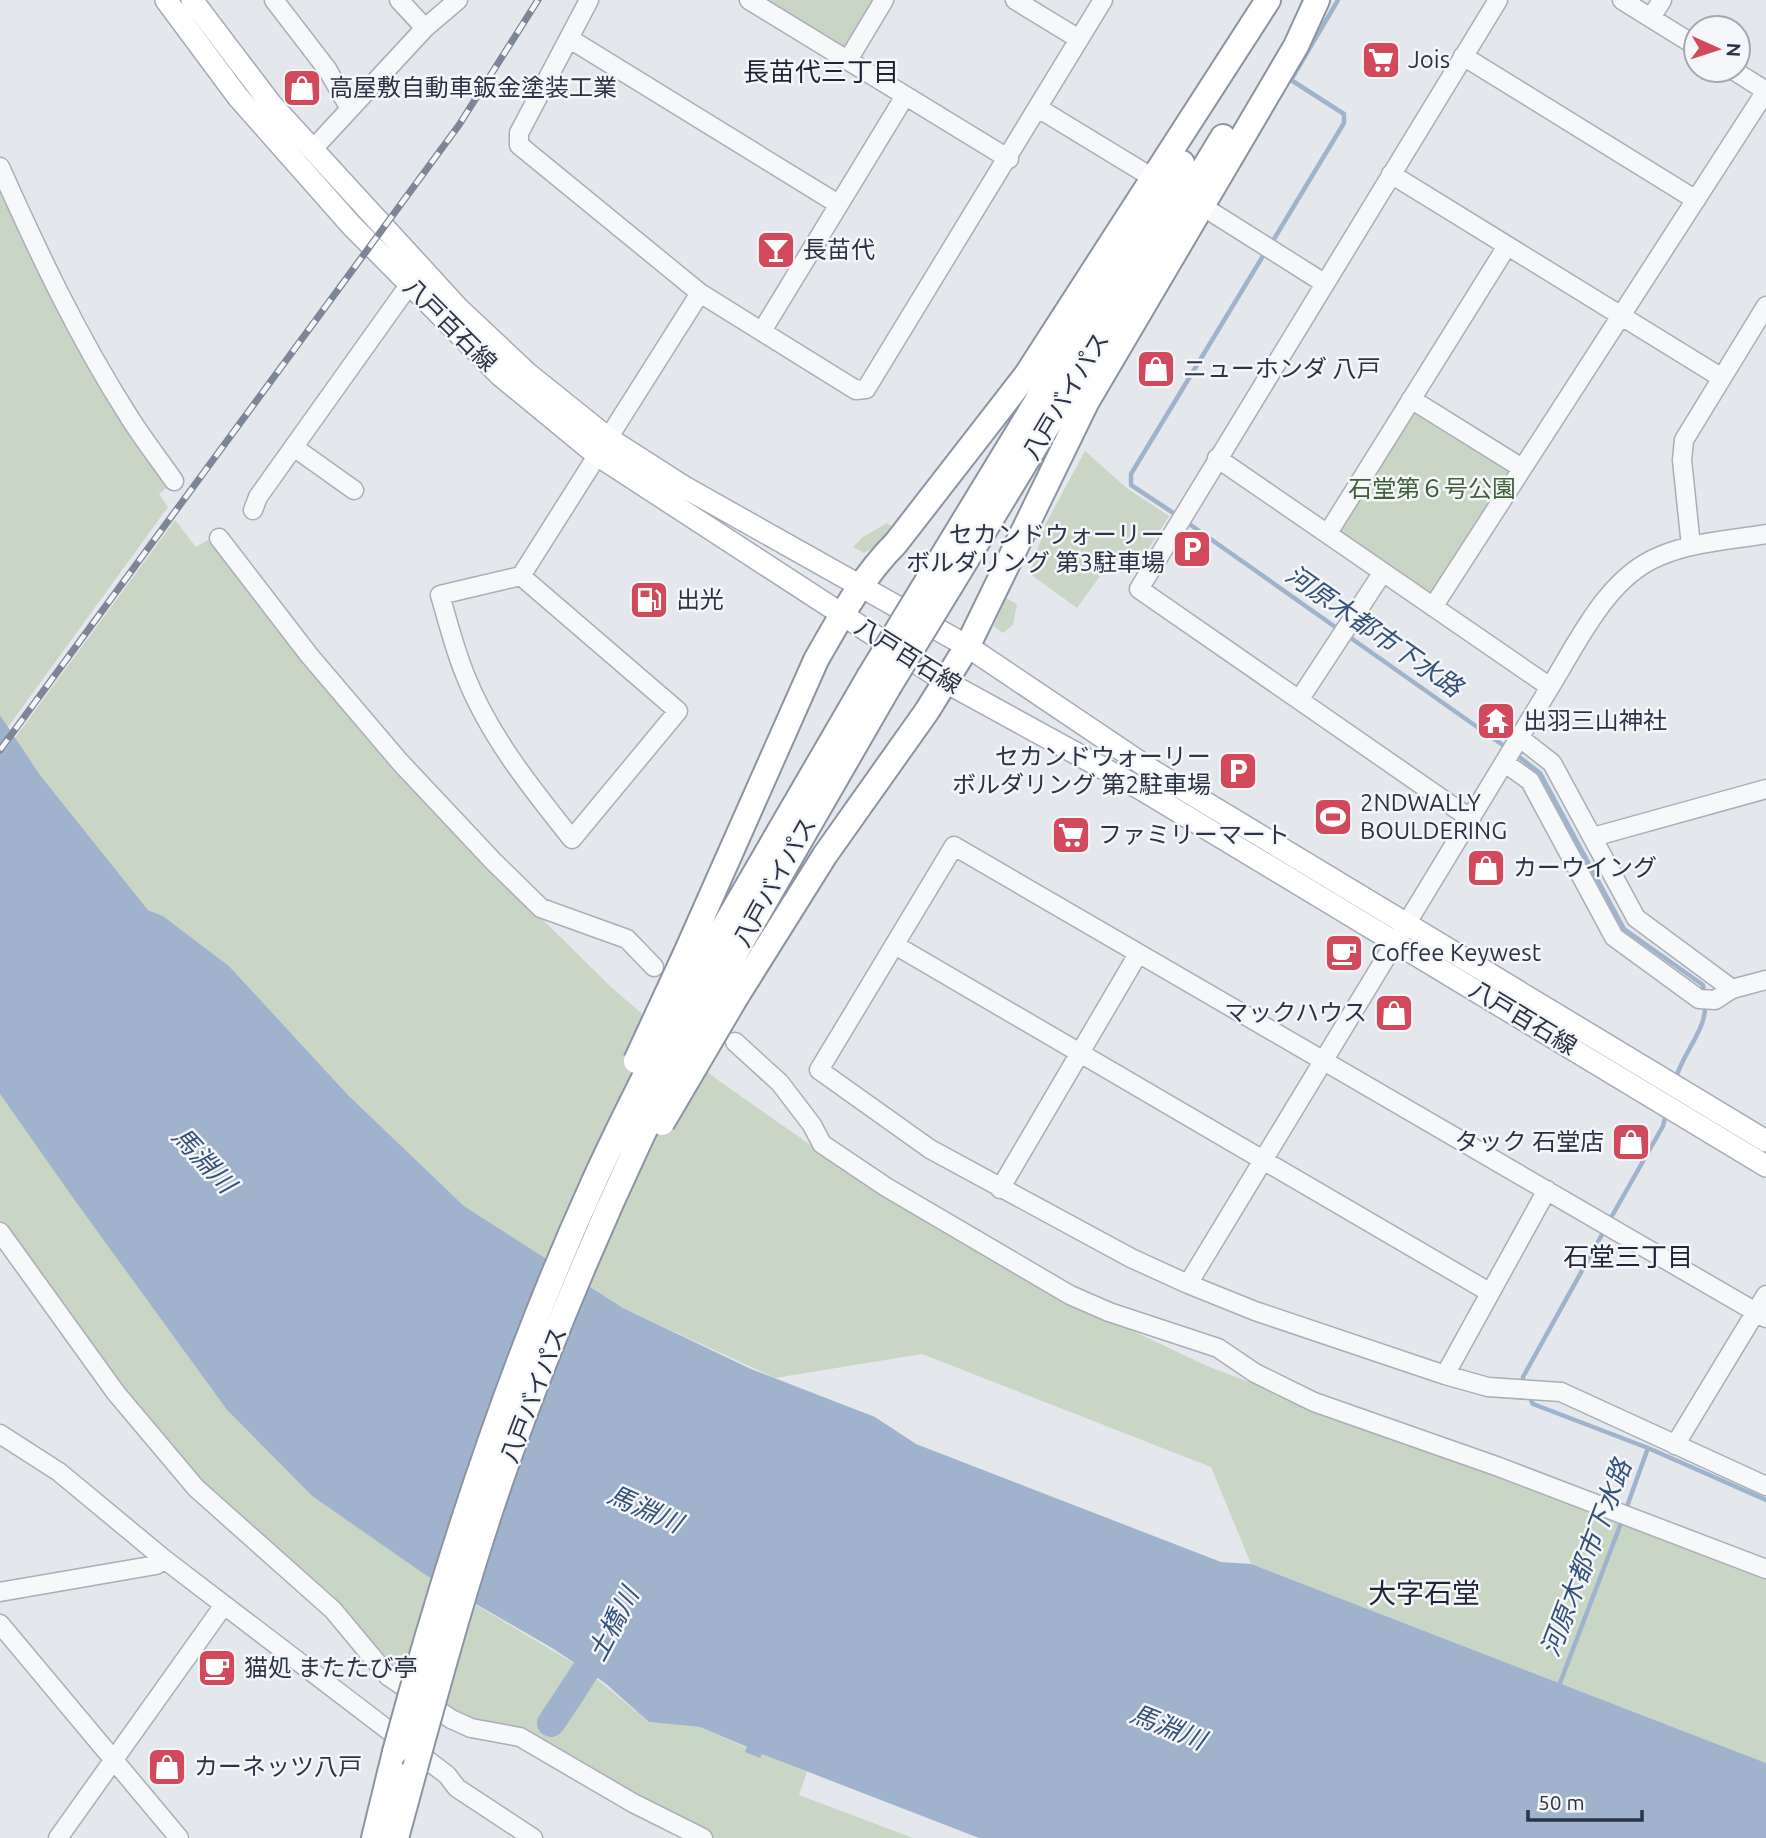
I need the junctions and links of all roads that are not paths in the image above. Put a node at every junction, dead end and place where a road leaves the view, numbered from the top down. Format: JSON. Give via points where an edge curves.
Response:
{"nodes":[{"id":1,"x":166,"y":0,"type":"edge"},
{"id":2,"x":192,"y":0,"type":"edge"},
{"id":3,"x":274,"y":0,"type":"edge"},
{"id":4,"x":399,"y":0,"type":"edge"},
{"id":5,"x":458,"y":0,"type":"edge"},
{"id":6,"x":589,"y":0,"type":"edge"},
{"id":7,"x":749,"y":0,"type":"edge"},
{"id":8,"x":884,"y":0,"type":"edge"},
{"id":9,"x":1015,"y":0,"type":"edge"},
{"id":10,"x":1103,"y":0,"type":"edge"},
{"id":11,"x":1268,"y":0,"type":"edge"},
{"id":12,"x":1281,"y":0,"type":"edge"},
{"id":13,"x":1309,"y":0,"type":"edge"},
{"id":14,"x":1317,"y":0,"type":"edge"},
{"id":15,"x":1498,"y":0,"type":"edge"},
{"id":16,"x":1622,"y":0,"type":"edge"},
{"id":17,"x":1662,"y":0,"type":"edge"},
{"id":18,"x":1651,"y":18,"type":"junction"},
{"id":19,"x":425,"y":28,"type":"junction"},
{"id":20,"x":1682,"y":37,"type":"edge"},
{"id":21,"x":569,"y":39,"type":"junction"},
{"id":22,"x":1079,"y":40,"type":"junction"},
{"id":23,"x":1464,"y":56,"type":"junction"},
{"id":24,"x":848,"y":60,"type":"junction"},
{"id":25,"x":1766,"y":91,"type":"edge"},
{"id":26,"x":905,"y":96,"type":"junction"},
{"id":27,"x":349,"y":107,"type":"junction"},
{"id":28,"x":1038,"y":108,"type":"junction"},
{"id":29,"x":313,"y":149,"type":"junction"},
{"id":30,"x":1009,"y":159,"type":"junction"},
{"id":31,"x":0,"y":167,"type":"edge"},
{"id":32,"x":1391,"y":174,"type":"junction"},
{"id":33,"x":1153,"y":178,"type":"junction"},
{"id":34,"x":1696,"y":200,"type":"junction"},
{"id":35,"x":838,"y":204,"type":"junction"},
{"id":36,"x":1202,"y":206,"type":"junction"},
{"id":37,"x":1507,"y":246,"type":"junction"},
{"id":38,"x":1324,"y":284,"type":"junction"},
{"id":39,"x":409,"y":285,"type":"junction"},
{"id":40,"x":699,"y":293,"type":"junction"},
{"id":41,"x":1766,"y":306,"type":"edge"},
{"id":42,"x":1620,"y":315,"type":"junction"},
{"id":43,"x":762,"y":331,"type":"junction"},
{"id":44,"x":1722,"y":378,"type":"junction"},
{"id":45,"x":1411,"y":399,"type":"junction"},
{"id":46,"x":603,"y":447,"type":"junction"},
{"id":47,"x":295,"y":448,"type":"junction"},
{"id":48,"x":1217,"y":458,"type":"junction"},
{"id":49,"x":1522,"y":468,"type":"junction"},
{"id":50,"x":174,"y":481,"type":"dead end"},
{"id":51,"x":354,"y":489,"type":"dead end"},
{"id":52,"x":253,"y":510,"type":"dead end"},
{"id":53,"x":1328,"y":533,"type":"junction"},
{"id":54,"x":1766,"y":534,"type":"edge"},
{"id":55,"x":219,"y":538,"type":"dead end"},
{"id":56,"x":1691,"y":546,"type":"junction"},
{"id":57,"x":1383,"y":572,"type":"junction"},
{"id":58,"x":521,"y":576,"type":"junction"},
{"id":59,"x":941,"y":580,"type":"junction"},
{"id":60,"x":859,"y":587,"type":"junction"},
{"id":61,"x":1433,"y":607,"type":"junction"},
{"id":62,"x":841,"y":615,"type":"junction"},
{"id":63,"x":967,"y":646,"type":"junction"},
{"id":64,"x":946,"y":682,"type":"junction"},
{"id":65,"x":1550,"y":687,"type":"junction"},
{"id":66,"x":1299,"y":700,"type":"junction"},
{"id":67,"x":1520,"y":738,"type":"junction"},
{"id":68,"x":1505,"y":763,"type":"junction"},
{"id":69,"x":1766,"y":789,"type":"edge"},
{"id":70,"x":1471,"y":820,"type":"junction"},
{"id":71,"x":1593,"y":837,"type":"junction"},
{"id":72,"x":1401,"y":932,"type":"junction"},
{"id":73,"x":895,"y":945,"type":"junction"},
{"id":74,"x":1138,"y":954,"type":"junction"},
{"id":75,"x":654,"y":967,"type":"dead end"},
{"id":76,"x":710,"y":975,"type":"junction"},
{"id":77,"x":1766,"y":980,"type":"edge"},
{"id":78,"x":1732,"y":989,"type":"junction"},
{"id":79,"x":735,"y":1042,"type":"dead end"},
{"id":80,"x":1079,"y":1053,"type":"junction"},
{"id":81,"x":1325,"y":1060,"type":"junction"},
{"id":82,"x":1766,"y":1141,"type":"edge"},
{"id":83,"x":1264,"y":1160,"type":"junction"},
{"id":84,"x":1766,"y":1166,"type":"edge"},
{"id":85,"x":1000,"y":1189,"type":"junction"},
{"id":86,"x":1547,"y":1190,"type":"junction"},
{"id":87,"x":0,"y":1232,"type":"edge"},
{"id":88,"x":1188,"y":1284,"type":"junction"},
{"id":89,"x":1489,"y":1292,"type":"junction"},
{"id":90,"x":1766,"y":1295,"type":"edge"},
{"id":91,"x":1761,"y":1315,"type":"edge"},
{"id":92,"x":1446,"y":1375,"type":"junction"},
{"id":93,"x":0,"y":1434,"type":"edge"},
{"id":94,"x":1675,"y":1445,"type":"junction"},
{"id":95,"x":1766,"y":1486,"type":"edge"},
{"id":96,"x":164,"y":1559,"type":"junction"},
{"id":97,"x":1766,"y":1569,"type":"edge"},
{"id":98,"x":0,"y":1592,"type":"edge"},
{"id":99,"x":224,"y":1605,"type":"junction"},
{"id":100,"x":0,"y":1624,"type":"edge"},
{"id":101,"x":114,"y":1759,"type":"junction"},
{"id":102,"x":58,"y":1838,"type":"edge"},
{"id":103,"x":179,"y":1838,"type":"edge"},
{"id":104,"x":374,"y":1838,"type":"edge"},
{"id":105,"x":396,"y":1838,"type":"edge"},
{"id":106,"x":533,"y":1838,"type":"edge"},
{"id":107,"x":703,"y":1838,"type":"edge"}],
"edges":[{"from":1,"to":39,"type":"main road","name":"八戸百石線","via":[[238,97]]},
{"from":2,"to":29,"type":"main road","name":"八戸百石線","via":[[271,104]]},
{"from":3,"to":27,"type":"street","via":[[327,69]]},
{"from":4,"to":19,"type":"street"},
{"from":5,"to":19,"type":"street"},
{"from":6,"to":21,"type":"street"},
{"from":7,"to":24,"type":"street"},
{"from":8,"to":24,"type":"street"},
{"from":9,"to":22,"type":"street"},
{"from":10,"to":22,"type":"street"},
{"from":11,"to":33,"type":"highway"},
{"from":12,"to":59,"type":"highway","name":"八戸バイパス"},
{"from":13,"to":59,"type":"highway","name":"八戸バイパス"},
{"from":14,"to":36,"type":"highway","via":[[1296,46]]},
{"from":15,"to":23,"type":"street"},
{"from":16,"to":18,"type":"street"},
{"from":17,"to":18,"type":"street"},
{"from":18,"to":20,"type":"street"},
{"from":19,"to":27,"type":"street"},
{"from":21,"to":35,"type":"street"},
{"from":21,"to":40,"type":"street","via":[[519,133],[519,145]]},
{"from":22,"to":28,"type":"street"},
{"from":23,"to":32,"type":"street"},
{"from":23,"to":34,"type":"street"},
{"from":24,"to":26,"type":"street"},
{"from":25,"to":34,"type":"street"},
{"from":26,"to":30,"type":"street"},
{"from":26,"to":35,"type":"street"},
{"from":27,"to":29,"type":"street"},
{"from":28,"to":30,"type":"street"},
{"from":28,"to":33,"type":"street"},
{"from":29,"to":46,"type":"main road","name":"八戸百石線","via":[[459,309]]},
{"from":30,"to":43,"type":"street","via":[[866,389],[856,390]]},
{"from":31,"to":50,"type":"street","via":[[74,320],[128,415]]},
{"from":32,"to":37,"type":"street"},
{"from":32,"to":38,"type":"street"},
{"from":33,"to":60,"type":"highway","via":[[1027,374]]},
{"from":34,"to":42,"type":"street"},
{"from":35,"to":43,"type":"street"},
{"from":36,"to":38,"type":"street"},
{"from":36,"to":63,"type":"highway","via":[[1086,403]]},
{"from":37,"to":42,"type":"street"},
{"from":37,"to":45,"type":"street"},
{"from":38,"to":48,"type":"street"},
{"from":39,"to":46,"type":"main road","name":"八戸百石線","via":[[500,376]]},
{"from":39,"to":47,"type":"street"},
{"from":40,"to":43,"type":"street"},
{"from":40,"to":46,"type":"street"},
{"from":41,"to":44,"type":"street"},
{"from":42,"to":44,"type":"street"},
{"from":42,"to":49,"type":"street"},
{"from":44,"to":56,"type":"street","via":[[1685,440],[1682,460]]},
{"from":45,"to":49,"type":"street"},
{"from":45,"to":53,"type":"street"},
{"from":46,"to":58,"type":"street"},
{"from":46,"to":60,"type":"main road","name":"八戸百石線"},
{"from":46,"to":62,"type":"main road","name":"八戸百石線"},
{"from":47,"to":51,"type":"street"},
{"from":47,"to":52,"type":"street"},
{"from":48,"to":53,"type":"street"},
{"from":48,"to":66,"type":"street","via":[[1139,589]]},
{"from":49,"to":61,"type":"street"},
{"from":53,"to":57,"type":"street"},
{"from":54,"to":56,"type":"street"},
{"from":55,"to":75,"type":"street","via":[[309,655],[493,861],[541,908],[627,939]]},
{"from":56,"to":65,"type":"street","via":[[1657,557],[1609,596]]},
{"from":57,"to":61,"type":"street"},
{"from":57,"to":66,"type":"street"},
{"from":58,"to":58,"type":"street","via":[[440,595],[466,677],[495,734],[572,839],[678,711]]},
{"from":59,"to":76,"type":"highway","name":"八戸バイパス","bridge":true},
{"from":60,"to":62,"type":"highway"},
{"from":60,"to":63,"type":"main road","name":"八戸百石線"},
{"from":61,"to":65,"type":"street"},
{"from":62,"to":64,"type":"main road","name":"八戸百石線"},
{"from":62,"to":76,"type":"highway","via":[[816,660]]},
{"from":63,"to":64,"type":"highway"},
{"from":63,"to":72,"type":"main road","name":"八戸百石線"},
{"from":64,"to":72,"type":"main road","name":"八戸百石線"},
{"from":64,"to":76,"type":"highway","via":[[825,855]]},
{"from":65,"to":67,"type":"street"},
{"from":66,"to":70,"type":"street"},
{"from":67,"to":68,"type":"street"},
{"from":67,"to":71,"type":"street","via":[[1552,763]]},
{"from":68,"to":70,"type":"street"},
{"from":68,"to":78,"type":"street","via":[[1530,781],[1614,937],[1699,999],[1715,1000]]},
{"from":69,"to":71,"type":"street"},
{"from":70,"to":72,"type":"street"},
{"from":71,"to":78,"type":"street","via":[[1636,918]]},
{"from":72,"to":81,"type":"street"},
{"from":72,"to":82,"type":"main road","name":"八戸百石線"},
{"from":72,"to":84,"type":"main road","name":"八戸百石線"},
{"from":73,"to":74,"type":"street","via":[[954,846]]},
{"from":73,"to":80,"type":"street"},
{"from":73,"to":85,"type":"street","via":[[819,1070],[930,1149]]},
{"from":74,"to":80,"type":"street"},
{"from":74,"to":81,"type":"street"},
{"from":76,"to":104,"type":"highway","name":"八戸バイパス","bridge":true,"via":[[626,1082],[592,1186],[496,1422],[432,1615]]},
{"from":76,"to":105,"type":"highway","name":"八戸バイパス","bridge":true,"via":[[599,1230],[506,1465],[456,1617]]},
{"from":77,"to":78,"type":"street"},
{"from":79,"to":97,"type":"street","via":[[780,1083],[822,1144],[1070,1295],[1218,1348],[1255,1373],[1314,1402],[1499,1466]]},
{"from":80,"to":83,"type":"street"},
{"from":80,"to":85,"type":"street"},
{"from":81,"to":83,"type":"street"},
{"from":81,"to":86,"type":"street"},
{"from":83,"to":88,"type":"street"},
{"from":83,"to":89,"type":"street"},
{"from":85,"to":88,"type":"street"},
{"from":86,"to":89,"type":"street"},
{"from":86,"to":91,"type":"street"},
{"from":87,"to":107,"type":"street","via":[[116,1393],[196,1488],[333,1609],[388,1676],[451,1719],[471,1728],[520,1737]]},
{"from":88,"to":92,"type":"street"},
{"from":89,"to":92,"type":"street"},
{"from":90,"to":91,"type":"street"},
{"from":91,"to":94,"type":"street"},
{"from":92,"to":94,"type":"street","via":[[1488,1387],[1561,1392]]},
{"from":93,"to":96,"type":"street","via":[[59,1472]]},
{"from":94,"to":95,"type":"street"},
{"from":96,"to":98,"type":"street","via":[[156,1565]]},
{"from":96,"to":99,"type":"street"},
{"from":99,"to":101,"type":"street"},
{"from":99,"to":106,"type":"street","via":[[457,1787]]},
{"from":100,"to":101,"type":"street"},
{"from":101,"to":102,"type":"street"},
{"from":101,"to":103,"type":"street"}]}
